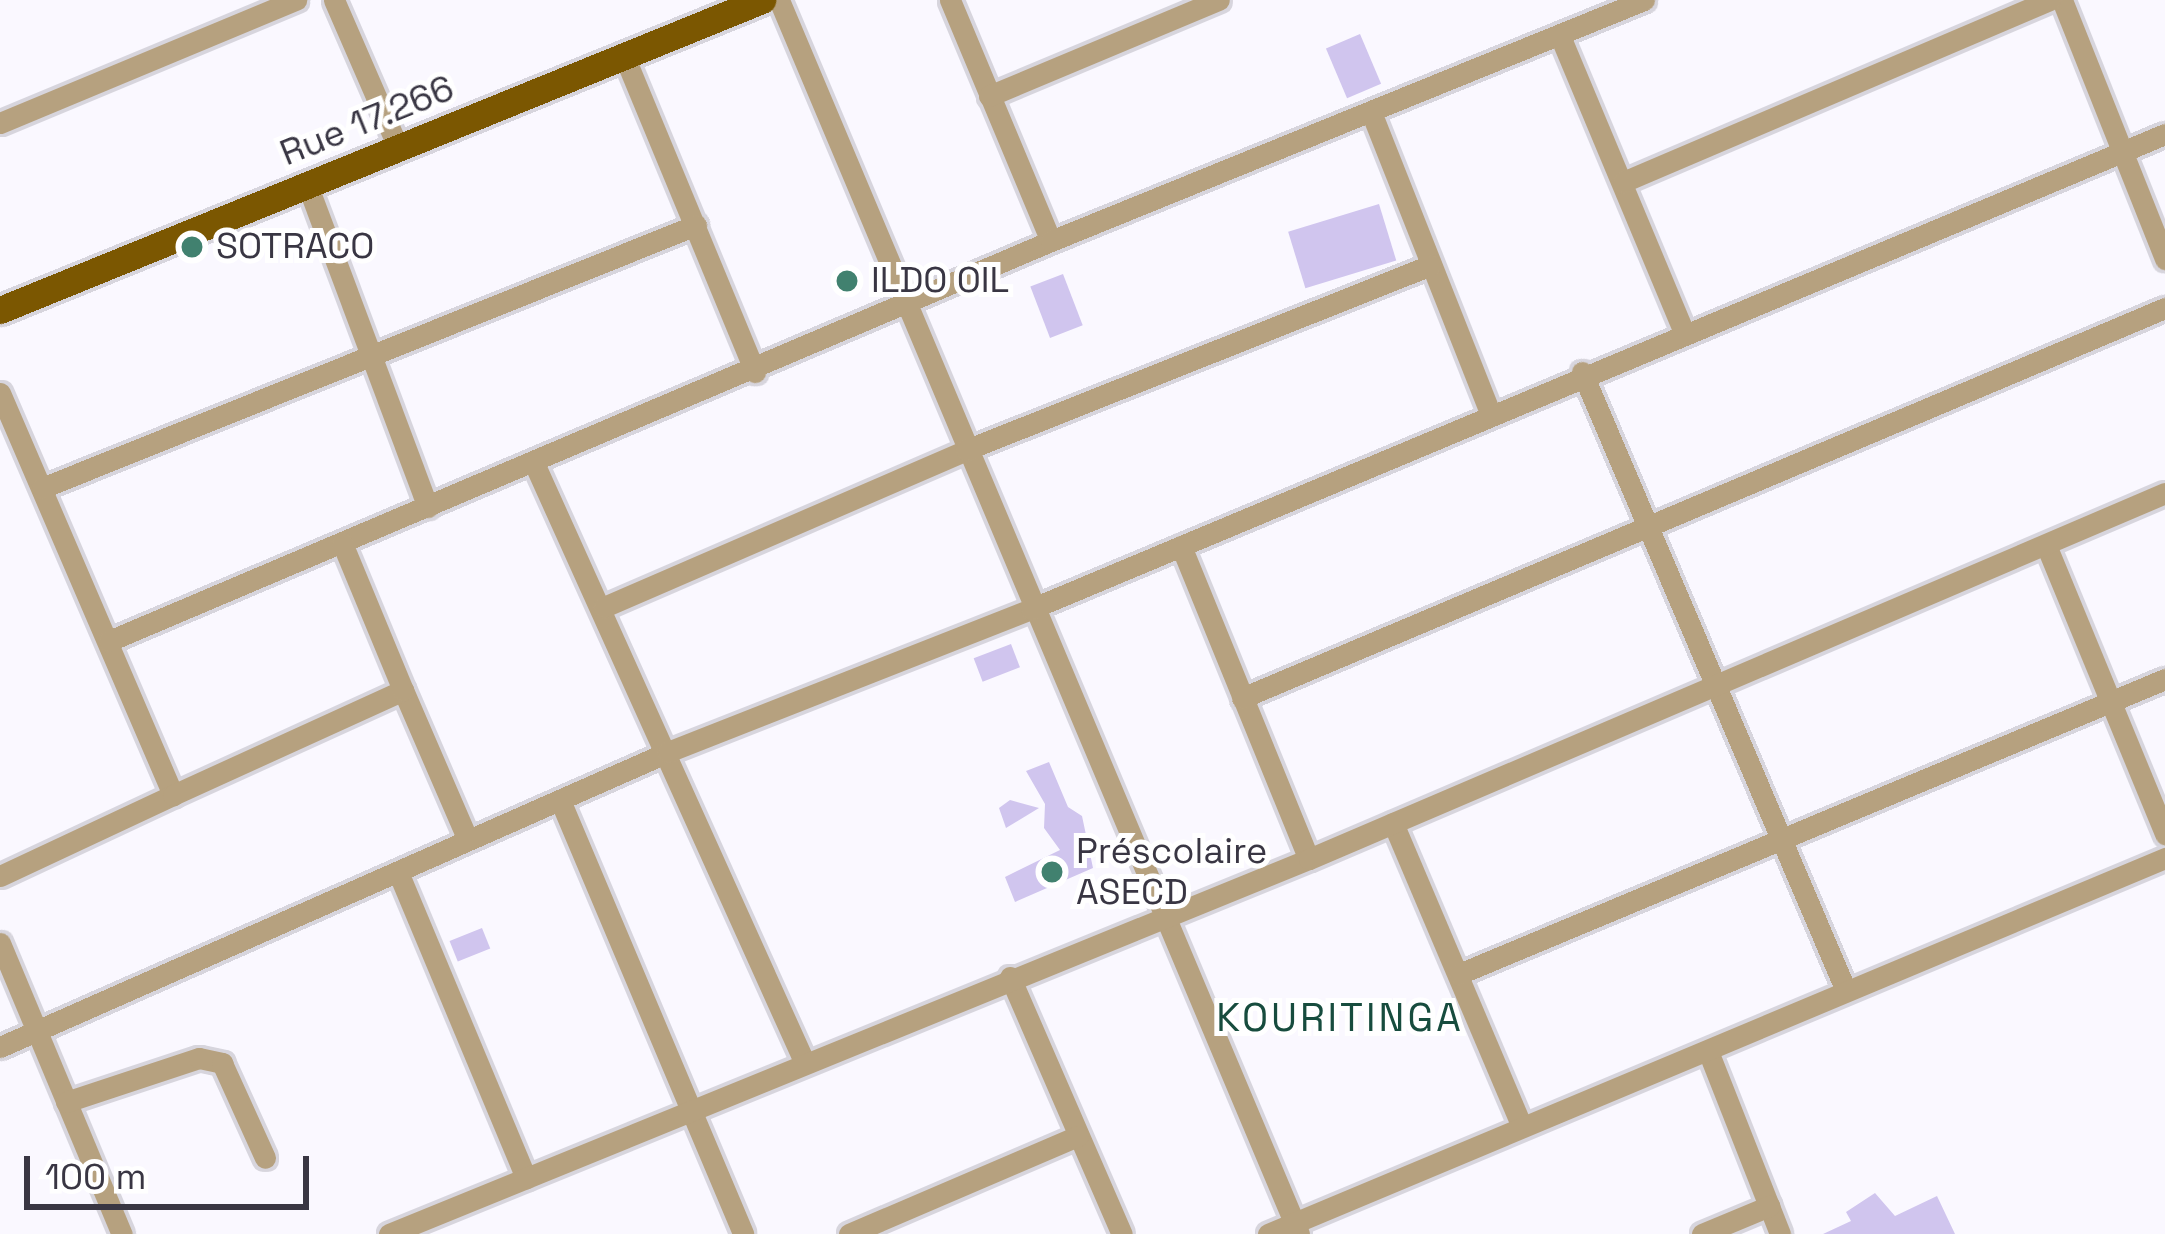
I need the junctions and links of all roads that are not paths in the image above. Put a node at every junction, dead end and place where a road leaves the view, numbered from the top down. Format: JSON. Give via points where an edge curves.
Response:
{"nodes":[{"id":1,"x":296,"y":0,"type":"edge"},
{"id":2,"x":334,"y":0,"type":"edge"},
{"id":3,"x":762,"y":0,"type":"edge"},
{"id":4,"x":779,"y":0,"type":"edge"},
{"id":5,"x":950,"y":0,"type":"edge"},
{"id":6,"x":1219,"y":0,"type":"edge"},
{"id":7,"x":1643,"y":0,"type":"edge"},
{"id":8,"x":2050,"y":0,"type":"edge"},
{"id":9,"x":2062,"y":0,"type":"edge"},
{"id":10,"x":1560,"y":36,"type":"junction"},
{"id":11,"x":625,"y":58,"type":"junction"},
{"id":12,"x":989,"y":97,"type":"junction"},
{"id":13,"x":1371,"y":112,"type":"junction"},
{"id":14,"x":0,"y":122,"type":"edge"},
{"id":15,"x":2165,"y":134,"type":"edge"},
{"id":16,"x":398,"y":147,"type":"junction"},
{"id":17,"x":2123,"y":152,"type":"junction"},
{"id":18,"x":1623,"y":182,"type":"junction"},
{"id":19,"x":307,"y":184,"type":"junction"},
{"id":20,"x":696,"y":225,"type":"junction"},
{"id":21,"x":1051,"y":241,"type":"junction"},
{"id":22,"x":2165,"y":259,"type":"edge"},
{"id":23,"x":1430,"y":265,"type":"junction"},
{"id":24,"x":907,"y":308,"type":"junction"},
{"id":25,"x":2165,"y":308,"type":"edge"},
{"id":26,"x":0,"y":310,"type":"edge"},
{"id":27,"x":1683,"y":330,"type":"junction"},
{"id":28,"x":369,"y":357,"type":"junction"},
{"id":29,"x":755,"y":372,"type":"junction"},
{"id":30,"x":1582,"y":372,"type":"junction"},
{"id":31,"x":0,"y":393,"type":"edge"},
{"id":32,"x":1490,"y":412,"type":"junction"},
{"id":33,"x":966,"y":450,"type":"junction"},
{"id":34,"x":534,"y":463,"type":"junction"},
{"id":35,"x":42,"y":488,"type":"junction"},
{"id":36,"x":2165,"y":493,"type":"edge"},
{"id":37,"x":428,"y":507,"type":"junction"},
{"id":38,"x":1649,"y":525,"type":"junction"},
{"id":39,"x":342,"y":543,"type":"junction"},
{"id":40,"x":2046,"y":545,"type":"junction"},
{"id":41,"x":1181,"y":546,"type":"junction"},
{"id":42,"x":604,"y":607,"type":"junction"},
{"id":43,"x":1031,"y":609,"type":"junction"},
{"id":44,"x":109,"y":641,"type":"junction"},
{"id":45,"x":2165,"y":679,"type":"edge"},
{"id":46,"x":1717,"y":683,"type":"junction"},
{"id":47,"x":403,"y":690,"type":"junction"},
{"id":48,"x":1242,"y":698,"type":"junction"},
{"id":49,"x":2110,"y":702,"type":"junction"},
{"id":50,"x":668,"y":752,"type":"junction"},
{"id":51,"x":172,"y":796,"type":"junction"},
{"id":52,"x":560,"y":800,"type":"junction"},
{"id":53,"x":1393,"y":823,"type":"junction"},
{"id":54,"x":2165,"y":834,"type":"edge"},
{"id":55,"x":1782,"y":839,"type":"junction"},
{"id":56,"x":468,"y":840,"type":"junction"},
{"id":57,"x":2165,"y":858,"type":"edge"},
{"id":58,"x":1309,"y":859,"type":"junction"},
{"id":59,"x":398,"y":872,"type":"junction"},
{"id":60,"x":0,"y":876,"type":"edge"},
{"id":61,"x":1161,"y":920,"type":"junction"},
{"id":62,"x":0,"y":943,"type":"edge"},
{"id":63,"x":1459,"y":974,"type":"junction"},
{"id":64,"x":1010,"y":977,"type":"junction"},
{"id":65,"x":1846,"y":991,"type":"junction"},
{"id":66,"x":37,"y":1031,"type":"junction"},
{"id":67,"x":0,"y":1046,"type":"edge"},
{"id":68,"x":1708,"y":1051,"type":"junction"},
{"id":69,"x":802,"y":1059,"type":"junction"},
{"id":70,"x":66,"y":1102,"type":"junction"},
{"id":71,"x":696,"y":1107,"type":"junction"},
{"id":72,"x":1522,"y":1127,"type":"junction"},
{"id":73,"x":1078,"y":1136,"type":"junction"},
{"id":74,"x":265,"y":1158,"type":"dead end"},
{"id":75,"x":526,"y":1178,"type":"junction"},
{"id":76,"x":1769,"y":1206,"type":"junction"},
{"id":77,"x":1296,"y":1228,"type":"edge"},
{"id":78,"x":122,"y":1234,"type":"edge"},
{"id":79,"x":388,"y":1234,"type":"edge"},
{"id":80,"x":743,"y":1234,"type":"edge"},
{"id":81,"x":849,"y":1234,"type":"edge"},
{"id":82,"x":1121,"y":1234,"type":"edge"},
{"id":83,"x":1268,"y":1234,"type":"edge"},
{"id":84,"x":1702,"y":1234,"type":"edge"},
{"id":85,"x":1780,"y":1234,"type":"edge"}],
"edges":[{"from":1,"to":14,"type":"street"},
{"from":2,"to":16,"type":"street"},
{"from":3,"to":11,"type":"main road","name":"Rue 17.266"},
{"from":4,"to":24,"type":"street"},
{"from":5,"to":12,"type":"street"},
{"from":6,"to":12,"type":"street"},
{"from":7,"to":10,"type":"street"},
{"from":8,"to":18,"type":"street"},
{"from":9,"to":17,"type":"street"},
{"from":10,"to":13,"type":"street"},
{"from":10,"to":18,"type":"street"},
{"from":11,"to":16,"type":"main road","name":"Rue 17.266"},
{"from":11,"to":20,"type":"street"},
{"from":12,"to":21,"type":"street"},
{"from":13,"to":21,"type":"street"},
{"from":13,"to":23,"type":"street"},
{"from":15,"to":17,"type":"street"},
{"from":16,"to":19,"type":"main road","name":"Rue 17.266"},
{"from":17,"to":22,"type":"street"},
{"from":17,"to":27,"type":"street"},
{"from":18,"to":27,"type":"street"},
{"from":19,"to":26,"type":"main road","name":"Rue 17.266"},
{"from":19,"to":28,"type":"street"},
{"from":20,"to":28,"type":"street"},
{"from":20,"to":29,"type":"street"},
{"from":21,"to":24,"type":"street"},
{"from":23,"to":32,"type":"street"},
{"from":23,"to":33,"type":"street"},
{"from":24,"to":29,"type":"street"},
{"from":24,"to":33,"type":"street"},
{"from":25,"to":38,"type":"street"},
{"from":27,"to":30,"type":"street"},
{"from":28,"to":35,"type":"street"},
{"from":28,"to":37,"type":"street"},
{"from":29,"to":34,"type":"street"},
{"from":30,"to":32,"type":"street"},
{"from":30,"to":38,"type":"street"},
{"from":31,"to":35,"type":"street"},
{"from":32,"to":41,"type":"street"},
{"from":33,"to":42,"type":"street"},
{"from":33,"to":43,"type":"street"},
{"from":34,"to":37,"type":"street"},
{"from":34,"to":42,"type":"street"},
{"from":35,"to":44,"type":"street"},
{"from":36,"to":40,"type":"street"},
{"from":37,"to":39,"type":"street"},
{"from":38,"to":46,"type":"street"},
{"from":38,"to":48,"type":"street"},
{"from":39,"to":44,"type":"street"},
{"from":39,"to":47,"type":"street"},
{"from":40,"to":46,"type":"street"},
{"from":40,"to":49,"type":"street"},
{"from":41,"to":43,"type":"street"},
{"from":41,"to":48,"type":"street"},
{"from":42,"to":50,"type":"street"},
{"from":43,"to":50,"type":"street"},
{"from":43,"to":61,"type":"street"},
{"from":44,"to":51,"type":"street"},
{"from":45,"to":49,"type":"street"},
{"from":46,"to":53,"type":"street"},
{"from":46,"to":55,"type":"street"},
{"from":47,"to":51,"type":"street"},
{"from":47,"to":56,"type":"street"},
{"from":48,"to":58,"type":"street"},
{"from":49,"to":54,"type":"street"},
{"from":49,"to":55,"type":"street"},
{"from":50,"to":52,"type":"street"},
{"from":50,"to":69,"type":"street"},
{"from":51,"to":60,"type":"street"},
{"from":52,"to":56,"type":"street"},
{"from":52,"to":71,"type":"street"},
{"from":53,"to":58,"type":"street"},
{"from":53,"to":63,"type":"street"},
{"from":55,"to":63,"type":"street"},
{"from":55,"to":65,"type":"street"},
{"from":56,"to":59,"type":"street"},
{"from":57,"to":65,"type":"street"},
{"from":58,"to":61,"type":"street"},
{"from":59,"to":66,"type":"street"},
{"from":59,"to":75,"type":"street"},
{"from":61,"to":64,"type":"street"},
{"from":61,"to":77,"type":"street"},
{"from":62,"to":66,"type":"street"},
{"from":63,"to":72,"type":"street"},
{"from":64,"to":69,"type":"street"},
{"from":64,"to":73,"type":"street"},
{"from":65,"to":68,"type":"street"},
{"from":66,"to":67,"type":"street"},
{"from":66,"to":70,"type":"street"},
{"from":68,"to":72,"type":"street"},
{"from":68,"to":76,"type":"street"},
{"from":69,"to":71,"type":"street"},
{"from":70,"to":74,"type":"street","via":[[199,1058],[222,1063]]},
{"from":70,"to":78,"type":"street"},
{"from":71,"to":75,"type":"street"},
{"from":71,"to":80,"type":"street"},
{"from":72,"to":77,"type":"street"},
{"from":73,"to":81,"type":"street"},
{"from":73,"to":82,"type":"street"},
{"from":75,"to":79,"type":"street"},
{"from":76,"to":84,"type":"street"},
{"from":76,"to":85,"type":"street"},
{"from":77,"to":83,"type":"street"}]}
